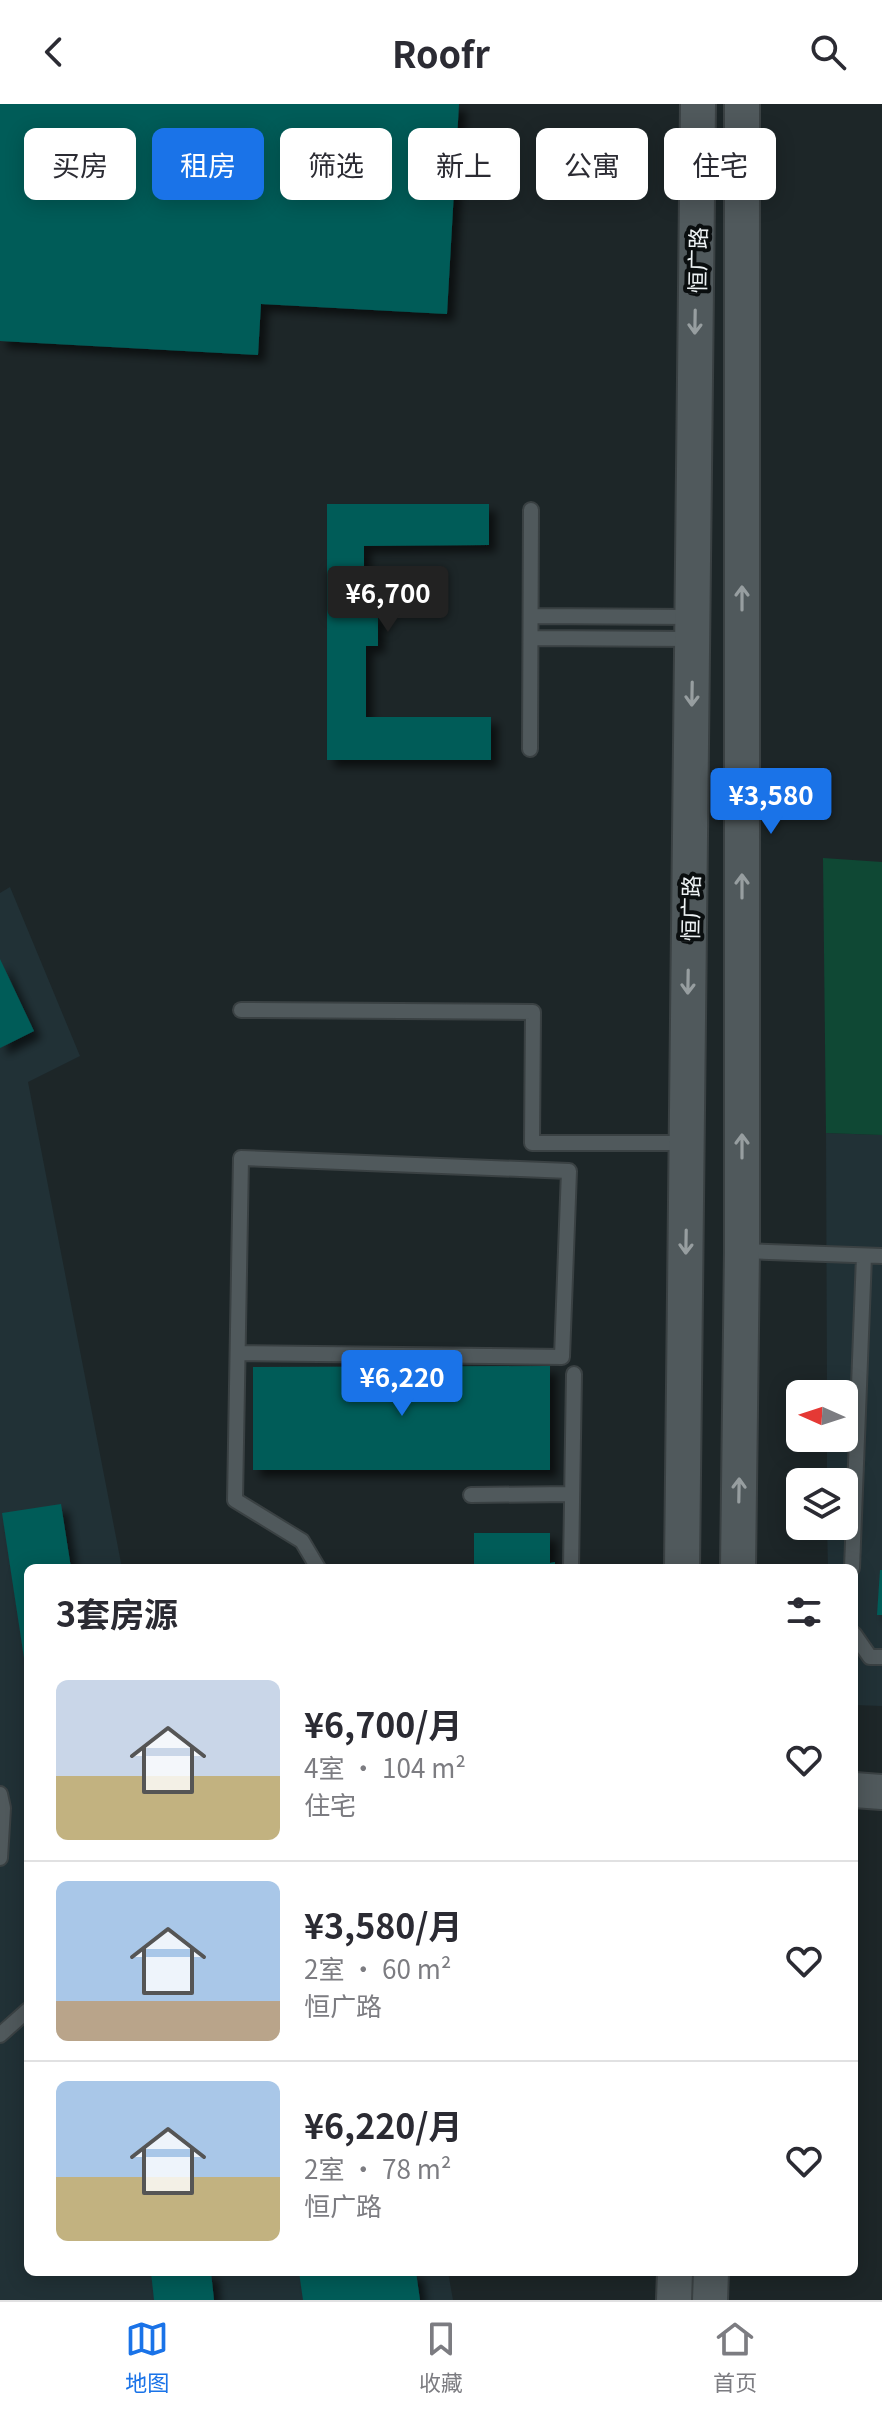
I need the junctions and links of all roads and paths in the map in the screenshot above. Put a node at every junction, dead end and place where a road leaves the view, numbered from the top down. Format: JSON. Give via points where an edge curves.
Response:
{"nodes":[{"id":1,"x":698,"y":104,"type":"edge"},
{"id":2,"x":742,"y":104,"type":"edge"},
{"id":3,"x":531,"y":510,"type":"dead end"},
{"id":4,"x":531,"y":616,"type":"junction"},
{"id":5,"x":692,"y":628,"type":"junction"},
{"id":6,"x":531,"y":638,"type":"junction"},
{"id":7,"x":530,"y":749,"type":"dead end"},
{"id":8,"x":241,"y":1010,"type":"dead end"},
{"id":9,"x":687,"y":1143,"type":"junction"},
{"id":10,"x":742,"y":1251,"type":"junction"},
{"id":11,"x":864,"y":1256,"type":"junction"},
{"id":12,"x":882,"y":1256,"type":"edge"},
{"id":13,"x":238,"y":1353,"type":"junction"},
{"id":14,"x":574,"y":1374,"type":"dead end"},
{"id":15,"x":572,"y":1494,"type":"junction"},
{"id":16,"x":471,"y":1495,"type":"dead end"},
{"id":17,"x":316,"y":1564,"type":"edge"},
{"id":18,"x":571,"y":1564,"type":"edge"},
{"id":19,"x":682,"y":1564,"type":"edge"},
{"id":20,"x":738,"y":1564,"type":"edge"},
{"id":21,"x":852,"y":1564,"type":"edge"},
{"id":22,"x":858,"y":1640,"type":"edge"},
{"id":23,"x":882,"y":1657,"type":"edge"},
{"id":24,"x":858,"y":1790,"type":"edge"},
{"id":25,"x":882,"y":1792,"type":"edge"},
{"id":26,"x":0,"y":1794,"type":"edge"},
{"id":27,"x":0,"y":1858,"type":"edge"},
{"id":28,"x":24,"y":2014,"type":"edge"},
{"id":29,"x":0,"y":2035,"type":"edge"},
{"id":30,"x":675,"y":2276,"type":"edge"},
{"id":31,"x":711,"y":2276,"type":"edge"},
{"id":32,"x":674,"y":2300,"type":"edge"},
{"id":33,"x":710,"y":2300,"type":"edge"}],
"edges":[{"from":1,"to":5,"type":"street","name":"恒广路","one_way":true},
{"from":10,"to":2,"type":"street","name":"恒广路","one_way":true},
{"from":3,"to":4,"type":"lane"},
{"from":4,"to":5,"type":"lane"},
{"from":4,"to":6,"type":"lane"},
{"from":5,"to":6,"type":"lane"},
{"from":5,"to":9,"type":"street","name":"恒广路","one_way":true},
{"from":6,"to":7,"type":"lane"},
{"from":8,"to":9,"type":"lane","via":[[533,1012],[532,1143]]},
{"from":9,"to":19,"type":"street","name":"恒广路","one_way":true},
{"from":10,"to":11,"type":"lane"},
{"from":20,"to":10,"type":"street","name":"恒广路","one_way":true},
{"from":11,"to":12,"type":"lane"},
{"from":11,"to":21,"type":"lane"},
{"from":13,"to":13,"type":"lane","via":[[241,1158],[569,1171],[562,1357]]},
{"from":13,"to":17,"type":"lane","via":[[235,1500],[302,1541]]},
{"from":14,"to":15,"type":"lane"},
{"from":15,"to":16,"type":"lane"},
{"from":15,"to":18,"type":"lane"},
{"from":22,"to":23,"type":"lane","via":[[870,1657]]},
{"from":24,"to":25,"type":"street"},
{"from":26,"to":27,"type":"lane"},
{"from":28,"to":29,"type":"lane"},
{"from":30,"to":32,"type":"street"},
{"from":31,"to":33,"type":"street"}]}
